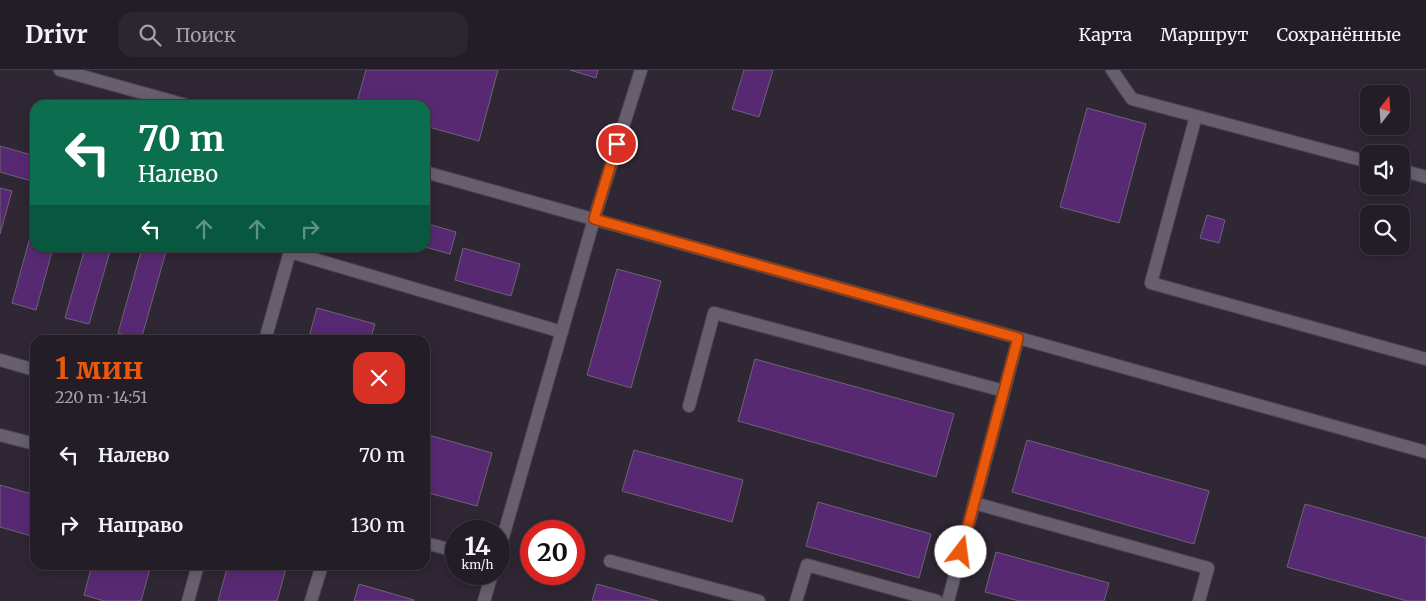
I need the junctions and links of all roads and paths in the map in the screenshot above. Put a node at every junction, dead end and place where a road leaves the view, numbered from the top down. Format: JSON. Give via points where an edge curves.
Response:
{"nodes":[{"id":1,"x":60,"y":70,"type":"edge"},
{"id":2,"x":641,"y":70,"type":"edge"},
{"id":3,"x":1112,"y":70,"type":"edge"},
{"id":4,"x":168,"y":100,"type":"edge"},
{"id":5,"x":1196,"y":116,"type":"junction"},
{"id":6,"x":1360,"y":160,"type":"edge"},
{"id":7,"x":1410,"y":172,"type":"edge"},
{"id":8,"x":430,"y":173,"type":"edge"},
{"id":9,"x":1426,"y":176,"type":"edge"},
{"id":10,"x":594,"y":219,"type":"junction"},
{"id":11,"x":289,"y":252,"type":"edge"},
{"id":12,"x":297,"y":252,"type":"edge"},
{"id":13,"x":562,"y":332,"type":"junction"},
{"id":14,"x":266,"y":335,"type":"edge"},
{"id":15,"x":1018,"y":338,"type":"junction"},
{"id":16,"x":1426,"y":359,"type":"edge"},
{"id":17,"x":0,"y":360,"type":"edge"},
{"id":18,"x":30,"y":369,"type":"edge"},
{"id":19,"x":1004,"y":391,"type":"junction"},
{"id":20,"x":689,"y":406,"type":"dead end"},
{"id":21,"x":0,"y":435,"type":"edge"},
{"id":22,"x":30,"y":443,"type":"edge"},
{"id":23,"x":1426,"y":452,"type":"edge"},
{"id":24,"x":974,"y":503,"type":"junction"},
{"id":25,"x":508,"y":520,"type":"edge"},
{"id":26,"x":430,"y":544,"type":"edge"},
{"id":27,"x":445,"y":548,"type":"edge"},
{"id":28,"x":610,"y":561,"type":"dead end"},
{"id":29,"x":197,"y":570,"type":"edge"},
{"id":30,"x":320,"y":570,"type":"edge"},
{"id":31,"x":489,"y":585,"type":"edge"},
{"id":32,"x":188,"y":601,"type":"edge"},
{"id":33,"x":311,"y":601,"type":"edge"},
{"id":34,"x":484,"y":601,"type":"edge"},
{"id":35,"x":759,"y":601,"type":"edge"},
{"id":36,"x":796,"y":601,"type":"edge"},
{"id":37,"x":937,"y":601,"type":"edge"},
{"id":38,"x":948,"y":601,"type":"edge"},
{"id":39,"x":1200,"y":601,"type":"edge"}],
"edges":[{"from":1,"to":4,"type":"lane"},
{"from":2,"to":10,"type":"lane"},
{"from":3,"to":5,"type":"lane","via":[[1132,99]]},
{"from":5,"to":6,"type":"lane"},
{"from":5,"to":16,"type":"lane","via":[[1151,283]]},
{"from":7,"to":9,"type":"lane"},
{"from":8,"to":10,"type":"lane"},
{"from":10,"to":13,"type":"lane"},
{"from":10,"to":15,"type":"lane"},
{"from":11,"to":14,"type":"lane"},
{"from":12,"to":13,"type":"lane"},
{"from":13,"to":25,"type":"lane"},
{"from":15,"to":19,"type":"lane"},
{"from":15,"to":23,"type":"lane"},
{"from":17,"to":18,"type":"lane"},
{"from":19,"to":20,"type":"lane","via":[[714,312]]},
{"from":19,"to":24,"type":"lane"},
{"from":21,"to":22,"type":"lane"},
{"from":24,"to":38,"type":"lane"},
{"from":24,"to":39,"type":"lane","via":[[1208,568]]},
{"from":26,"to":27,"type":"lane"},
{"from":28,"to":35,"type":"lane"},
{"from":29,"to":32,"type":"lane"},
{"from":30,"to":33,"type":"lane"},
{"from":31,"to":34,"type":"lane"},
{"from":36,"to":37,"type":"lane","via":[[806,565]]}]}
